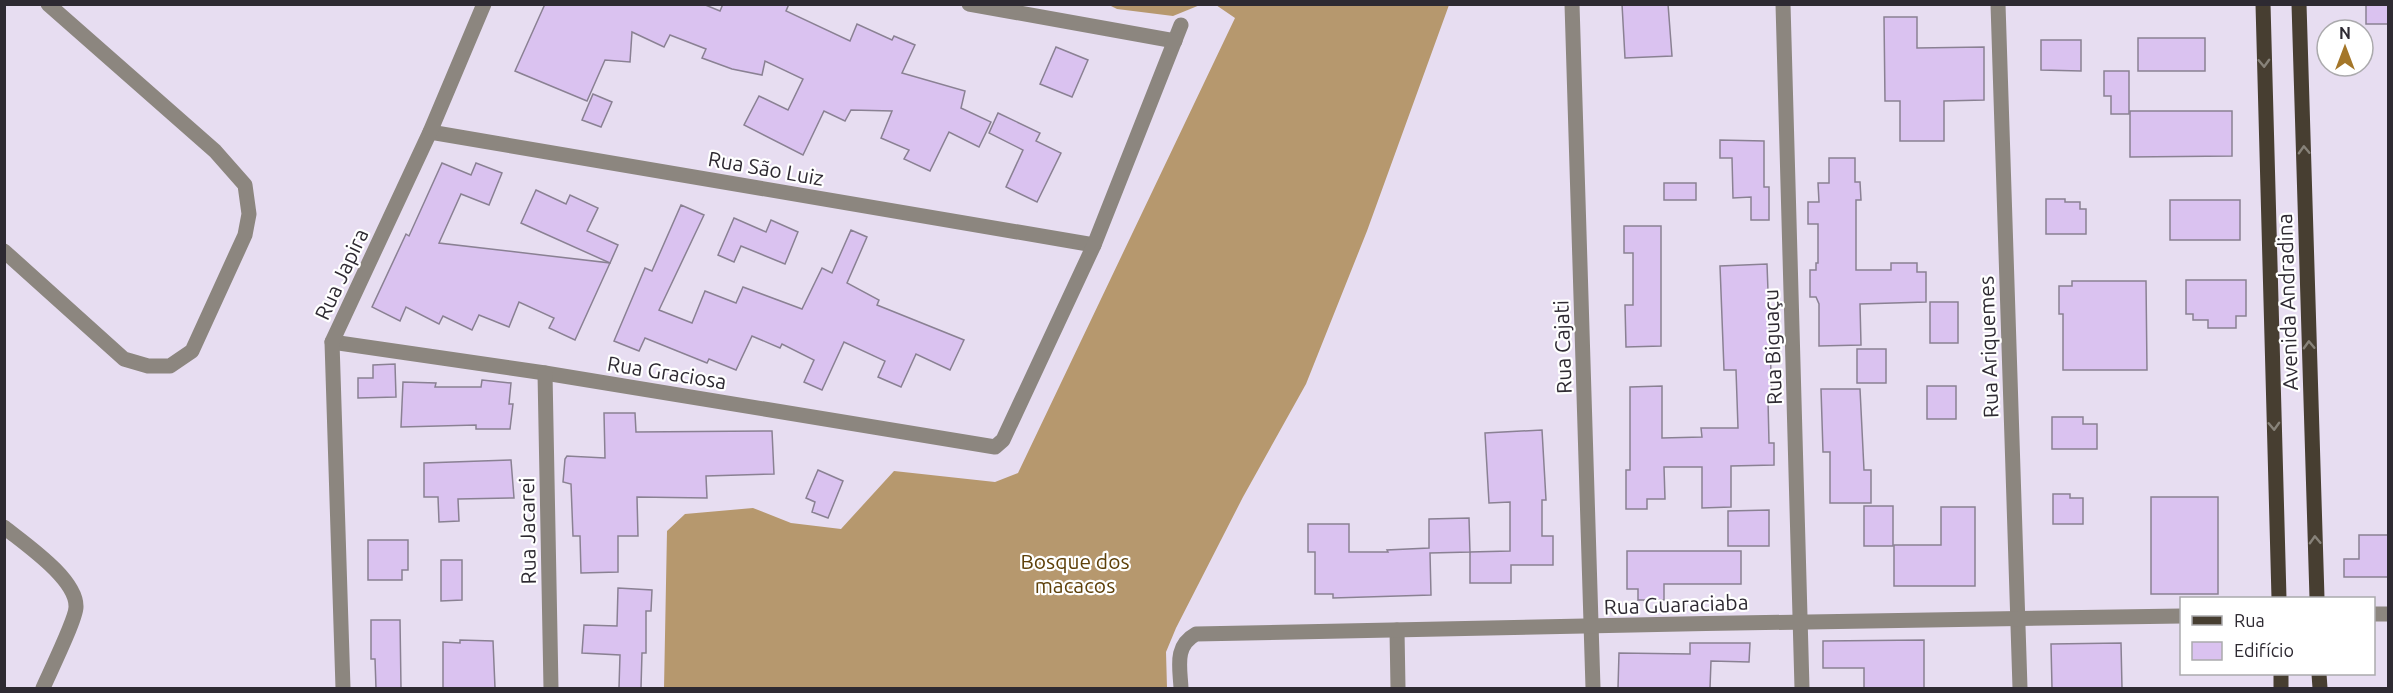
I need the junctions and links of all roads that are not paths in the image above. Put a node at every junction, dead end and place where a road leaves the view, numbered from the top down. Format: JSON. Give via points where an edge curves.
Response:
{"nodes":[{"id":1,"x":48,"y":4,"type":"edge"},
{"id":2,"x":484,"y":4,"type":"edge"},
{"id":3,"x":969,"y":4,"type":"edge"},
{"id":4,"x":1572,"y":4,"type":"edge"},
{"id":5,"x":1783,"y":4,"type":"edge"},
{"id":6,"x":1998,"y":4,"type":"edge"},
{"id":7,"x":2263,"y":4,"type":"edge"},
{"id":8,"x":2299,"y":4,"type":"edge"},
{"id":9,"x":1181,"y":25,"type":"dead end"},
{"id":10,"x":1175,"y":41,"type":"junction"},
{"id":11,"x":430,"y":132,"type":"junction"},
{"id":12,"x":1095,"y":245,"type":"junction"},
{"id":13,"x":4,"y":251,"type":"edge"},
{"id":14,"x":332,"y":342,"type":"junction"},
{"id":15,"x":545,"y":373,"type":"junction"},
{"id":16,"x":4,"y":527,"type":"edge"},
{"id":17,"x":2279,"y":597,"type":"edge"},
{"id":18,"x":2317,"y":597,"type":"edge"},
{"id":19,"x":2180,"y":616,"type":"edge"},
{"id":20,"x":2018,"y":618,"type":"junction"},
{"id":21,"x":1800,"y":620,"type":"junction"},
{"id":22,"x":1592,"y":628,"type":"junction"},
{"id":23,"x":1397,"y":630,"type":"junction"},
{"id":24,"x":43,"y":688,"type":"edge"},
{"id":25,"x":343,"y":688,"type":"edge"},
{"id":26,"x":551,"y":688,"type":"edge"},
{"id":27,"x":1181,"y":688,"type":"edge"},
{"id":28,"x":1398,"y":688,"type":"edge"},
{"id":29,"x":1593,"y":688,"type":"edge"},
{"id":30,"x":1802,"y":688,"type":"edge"},
{"id":31,"x":2020,"y":688,"type":"edge"}],
"edges":[{"from":1,"to":13,"type":"street","via":[[215,151],[244,185],[249,213],[244,235],[192,351],[170,366],[148,366],[124,359]]},
{"from":2,"to":11,"type":"street","name":"Rua Japira"},
{"from":3,"to":10,"type":"street"},
{"from":4,"to":22,"type":"street","name":"Rua Cajati"},
{"from":5,"to":21,"type":"street","name":"Rua Biguaçu"},
{"from":6,"to":20,"type":"street","name":"Rua Ariquemes"},
{"from":7,"to":17,"type":"main road","name":"Avenida Andradina","one_way":true},
{"from":18,"to":8,"type":"main road","name":"Avenida Andradina","one_way":true},
{"from":9,"to":10,"type":"street"},
{"from":10,"to":12,"type":"street"},
{"from":11,"to":12,"type":"street","name":"Rua São Luiz"},
{"from":11,"to":14,"type":"street","name":"Rua Japira"},
{"from":12,"to":15,"type":"street","name":"Rua Graciosa","via":[[1003,440],[995,447]]},
{"from":14,"to":15,"type":"street","name":"Rua Graciosa"},
{"from":14,"to":25,"type":"street","name":"Rua Japira"},
{"from":15,"to":26,"type":"street","name":"Rua Jacarei"},
{"from":16,"to":24,"type":"street","via":[[65,580],[74,594],[76,609]]},
{"from":19,"to":20,"type":"street","name":"Rua Guaraciaba"},
{"from":20,"to":21,"type":"street","name":"Rua Guaraciaba"},
{"from":20,"to":31,"type":"street","name":"Rua Ariquemes"},
{"from":21,"to":22,"type":"street","name":"Rua Guaraciaba"},
{"from":21,"to":30,"type":"street","name":"Rua Biguaçu"},
{"from":22,"to":23,"type":"street","name":"Rua Guaraciaba"},
{"from":22,"to":29,"type":"street","name":"Rua Cajati"},
{"from":23,"to":27,"type":"street","name":"Rua Guaraciaba","via":[[1196,634],[1185,640],[1180,650]]},
{"from":23,"to":28,"type":"street"}]}
